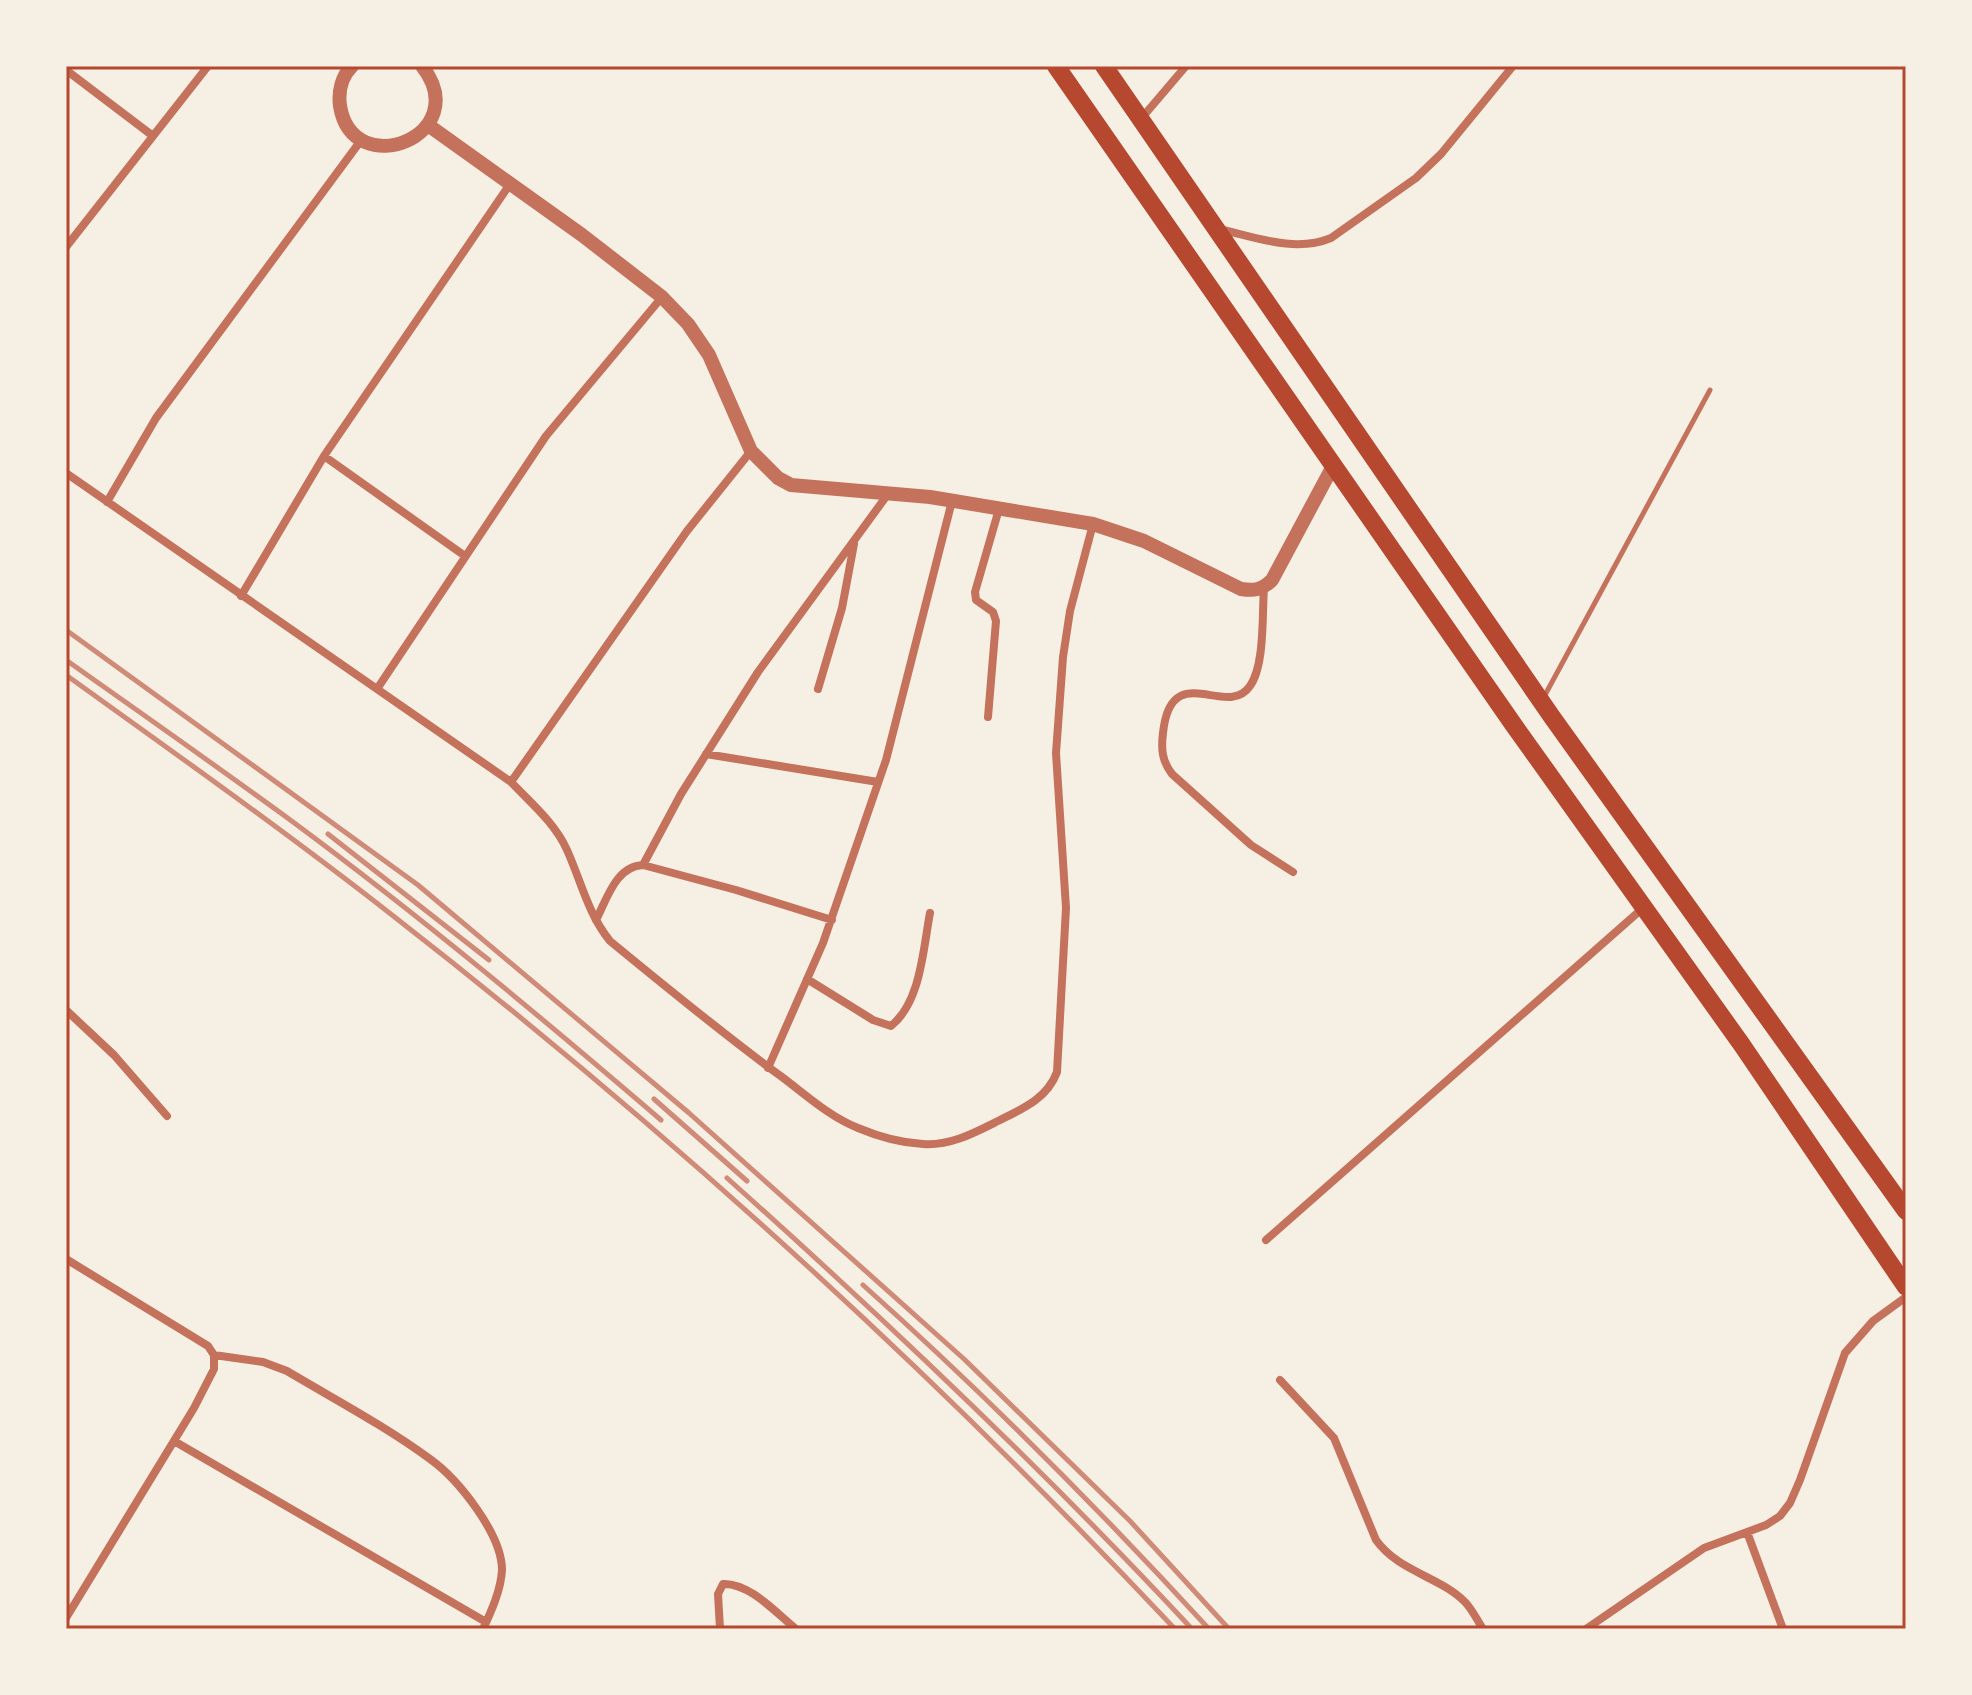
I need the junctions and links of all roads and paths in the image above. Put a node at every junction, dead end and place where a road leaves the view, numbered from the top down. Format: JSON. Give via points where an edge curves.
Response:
{"nodes":[{"id":1,"x":208,"y":66,"type":"edge"},
{"id":2,"x":422,"y":66,"type":"edge"},
{"id":3,"x":1056,"y":66,"type":"edge"},
{"id":4,"x":1104,"y":66,"type":"edge"},
{"id":5,"x":1186,"y":66,"type":"edge"},
{"id":6,"x":1513,"y":66,"type":"edge"},
{"id":7,"x":345,"y":68,"type":"edge"},
{"id":8,"x":66,"y":70,"type":"edge"},
{"id":9,"x":1139,"y":120,"type":"junction"},
{"id":10,"x":428,"y":125,"type":"junction"},
{"id":11,"x":153,"y":136,"type":"junction"},
{"id":12,"x":362,"y":139,"type":"junction"},
{"id":13,"x":510,"y":184,"type":"junction"},
{"id":14,"x":1214,"y":228,"type":"junction"},
{"id":15,"x":66,"y":247,"type":"edge"},
{"id":16,"x":662,"y":297,"type":"junction"},
{"id":17,"x":1710,"y":390,"type":"dead end"},
{"id":18,"x":751,"y":451,"type":"junction"},
{"id":19,"x":324,"y":456,"type":"junction"},
{"id":20,"x":1333,"y":466,"type":"junction"},
{"id":21,"x":66,"y":473,"type":"edge"},
{"id":22,"x":888,"y":494,"type":"junction"},
{"id":23,"x":952,"y":501,"type":"junction"},
{"id":24,"x":107,"y":502,"type":"junction"},
{"id":25,"x":999,"y":509,"type":"junction"},
{"id":26,"x":1093,"y":524,"type":"junction"},
{"id":27,"x":855,"y":540,"type":"junction"},
{"id":28,"x":465,"y":556,"type":"junction"},
{"id":29,"x":1264,"y":588,"type":"junction"},
{"id":30,"x":241,"y":596,"type":"junction"},
{"id":31,"x":377,"y":689,"type":"junction"},
{"id":32,"x":818,"y":689,"type":"dead end"},
{"id":33,"x":1541,"y":701,"type":"junction"},
{"id":34,"x":988,"y":717,"type":"dead end"},
{"id":35,"x":706,"y":754,"type":"junction"},
{"id":36,"x":511,"y":782,"type":"junction"},
{"id":37,"x":878,"y":782,"type":"junction"},
{"id":38,"x":643,"y":865,"type":"junction"},
{"id":39,"x":1293,"y":872,"type":"dead end"},
{"id":40,"x":1644,"y":908,"type":"junction"},
{"id":41,"x":930,"y":913,"type":"dead end"},
{"id":42,"x":596,"y":920,"type":"junction"},
{"id":43,"x":832,"y":920,"type":"junction"},
{"id":44,"x":807,"y":979,"type":"junction"},
{"id":45,"x":66,"y":1010,"type":"edge"},
{"id":46,"x":768,"y":1068,"type":"junction"},
{"id":47,"x":167,"y":1116,"type":"dead end"},
{"id":48,"x":1906,"y":1211,"type":"edge"},
{"id":49,"x":1266,"y":1240,"type":"dead end"},
{"id":50,"x":66,"y":1259,"type":"edge"},
{"id":51,"x":1906,"y":1287,"type":"edge"},
{"id":52,"x":1906,"y":1297,"type":"edge"},
{"id":53,"x":214,"y":1355,"type":"junction"},
{"id":54,"x":1280,"y":1380,"type":"dead end"},
{"id":55,"x":174,"y":1441,"type":"junction"},
{"id":56,"x":1747,"y":1532,"type":"junction"},
{"id":57,"x":66,"y":1618,"type":"edge"},
{"id":58,"x":484,"y":1625,"type":"edge"},
{"id":59,"x":720,"y":1629,"type":"edge"},
{"id":60,"x":796,"y":1629,"type":"edge"},
{"id":61,"x":1483,"y":1629,"type":"edge"},
{"id":62,"x":1586,"y":1629,"type":"edge"},
{"id":63,"x":1783,"y":1629,"type":"edge"}],
"edges":[{"from":1,"to":11,"type":"street"},
{"from":2,"to":10,"type":"street","via":[[435,91]]},
{"from":3,"to":20,"type":"highway"},
{"from":4,"to":9,"type":"highway"},
{"from":5,"to":9,"type":"street"},
{"from":6,"to":14,"type":"street","via":[[1441,154],[1331,238],[1295,246]]},
{"from":7,"to":12,"type":"street","via":[[339,98],[342,115]]},
{"from":8,"to":11,"type":"street"},
{"from":9,"to":14,"type":"highway"},
{"from":10,"to":12,"type":"street","via":[[408,142],[393,146]]},
{"from":10,"to":13,"type":"street"},
{"from":11,"to":15,"type":"street"},
{"from":12,"to":24,"type":"street","via":[[156,418]]},
{"from":13,"to":16,"type":"street"},
{"from":13,"to":19,"type":"street"},
{"from":14,"to":33,"type":"highway"},
{"from":16,"to":18,"type":"street","via":[[709,355]]},
{"from":16,"to":28,"type":"street","via":[[546,436]]},
{"from":17,"to":33,"type":"lane"},
{"from":18,"to":22,"type":"street","via":[[791,485]]},
{"from":18,"to":36,"type":"street","via":[[687,531]]},
{"from":19,"to":28,"type":"street"},
{"from":19,"to":30,"type":"street"},
{"from":20,"to":29,"type":"street"},
{"from":20,"to":40,"type":"highway"},
{"from":21,"to":24,"type":"street"},
{"from":22,"to":23,"type":"street"},
{"from":22,"to":27,"type":"street"},
{"from":23,"to":25,"type":"street"},
{"from":23,"to":37,"type":"street"},
{"from":24,"to":30,"type":"street"},
{"from":25,"to":26,"type":"street"},
{"from":25,"to":34,"type":"street","via":[[975,592],[996,621]]},
{"from":26,"to":29,"type":"street","via":[[1144,541],[1241,589]]},
{"from":26,"to":46,"type":"street","via":[[1070,611],[1056,753],[1066,908],[1053,1084],[1026,1107],[968,1136],[923,1144],[858,1128]]},
{"from":27,"to":32,"type":"street"},
{"from":27,"to":35,"type":"street","via":[[758,672]]},
{"from":28,"to":31,"type":"street"},
{"from":29,"to":39,"type":"street","via":[[1257,667],[1250,687],[1229,697],[1189,692],[1179,696],[1171,704],[1162,747],[1172,774],[1251,845]]},
{"from":30,"to":31,"type":"street"},
{"from":31,"to":36,"type":"street"},
{"from":33,"to":48,"type":"highway"},
{"from":35,"to":37,"type":"street"},
{"from":35,"to":38,"type":"street"},
{"from":36,"to":42,"type":"street","via":[[555,828]]},
{"from":37,"to":43,"type":"street"},
{"from":38,"to":42,"type":"street","via":[[621,872]]},
{"from":38,"to":43,"type":"street"},
{"from":40,"to":49,"type":"street"},
{"from":40,"to":51,"type":"highway"},
{"from":41,"to":44,"type":"street","via":[[915,987],[891,1026]]},
{"from":42,"to":46,"type":"street","via":[[610,941]]},
{"from":43,"to":44,"type":"street"},
{"from":44,"to":46,"type":"street"},
{"from":45,"to":47,"type":"street"},
{"from":50,"to":53,"type":"street","via":[[187,1332]]},
{"from":52,"to":56,"type":"street","via":[[1873,1321],[1845,1353],[1790,1503],[1780,1516]]},
{"from":53,"to":55,"type":"street","via":[[214,1369]]},
{"from":53,"to":58,"type":"street","via":[[287,1371],[431,1459],[452,1479],[499,1550],[502,1571]]},
{"from":54,"to":61,"type":"street","via":[[1334,1438],[1386,1554],[1452,1592]]},
{"from":55,"to":57,"type":"street"},
{"from":55,"to":58,"type":"street"},
{"from":56,"to":62,"type":"street","via":[[1704,1548]]},
{"from":56,"to":63,"type":"street"},
{"from":59,"to":60,"type":"street","via":[[718,1594],[723,1584],[734,1584]]}]}
